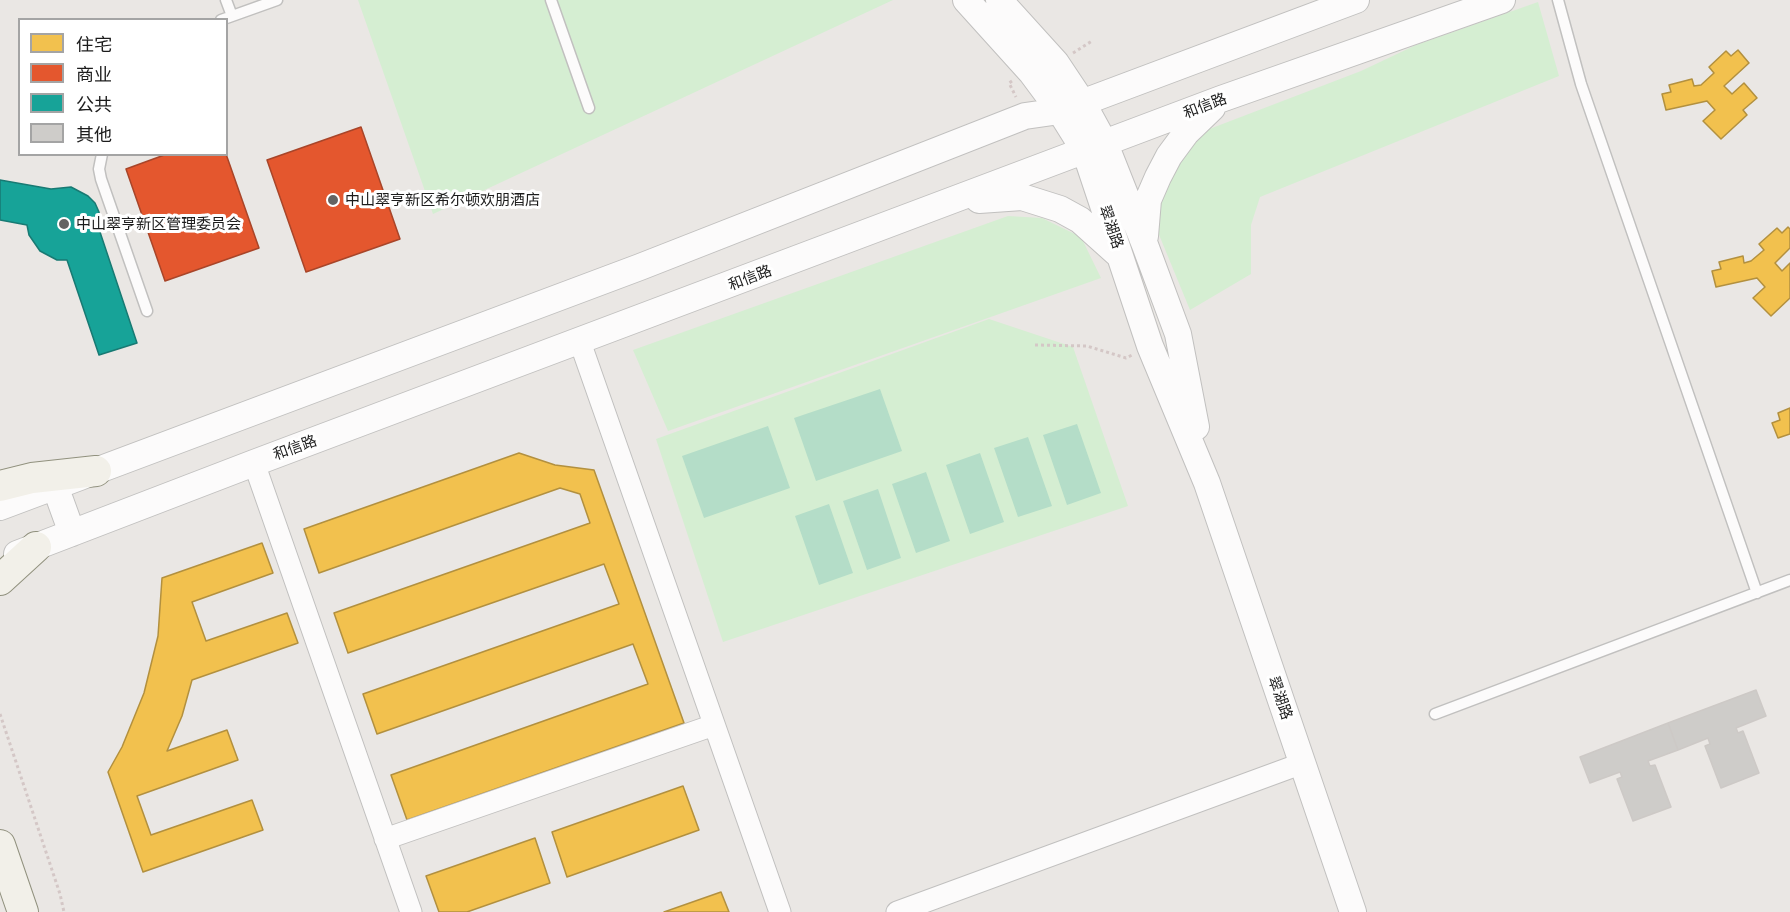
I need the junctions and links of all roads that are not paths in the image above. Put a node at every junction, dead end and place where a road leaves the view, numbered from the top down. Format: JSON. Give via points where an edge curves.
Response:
{"nodes":[{"id":1,"x":226,"y":0,"type":"edge"},
{"id":2,"x":277,"y":0,"type":"edge"},
{"id":3,"x":551,"y":0,"type":"edge"},
{"id":4,"x":966,"y":0,"type":"edge"},
{"id":5,"x":999,"y":0,"type":"edge"},
{"id":6,"x":1356,"y":0,"type":"edge"},
{"id":7,"x":1502,"y":0,"type":"edge"},
{"id":8,"x":1558,"y":0,"type":"edge"},
{"id":9,"x":226,"y":18,"type":"edge"},
{"id":10,"x":1221,"y":99,"type":"junction"},
{"id":11,"x":1071,"y":106,"type":"junction"},
{"id":12,"x":589,"y":108,"type":"dead end"},
{"id":13,"x":1095,"y":147,"type":"junction"},
{"id":14,"x":102,"y":156,"type":"edge"},
{"id":15,"x":952,"y":201,"type":"junction"},
{"id":16,"x":1145,"y":245,"type":"junction"},
{"id":17,"x":1120,"y":256,"type":"junction"},
{"id":18,"x":147,"y":311,"type":"dead end"},
{"id":19,"x":580,"y":342,"type":"junction"},
{"id":20,"x":254,"y":463,"type":"junction"},
{"id":21,"x":96,"y":471,"type":"junction"},
{"id":22,"x":1207,"y":483,"type":"junction"},
{"id":23,"x":0,"y":486,"type":"edge"},
{"id":24,"x":56,"y":486,"type":"junction"},
{"id":25,"x":0,"y":507,"type":"edge"},
{"id":26,"x":72,"y":533,"type":"junction"},
{"id":27,"x":36,"y":547,"type":"junction"},
{"id":28,"x":0,"y":560,"type":"edge"},
{"id":29,"x":0,"y":580,"type":"edge"},
{"id":30,"x":1790,"y":580,"type":"edge"},
{"id":31,"x":1757,"y":593,"type":"junction"},
{"id":32,"x":1435,"y":714,"type":"dead end"},
{"id":33,"x":714,"y":725,"type":"junction"},
{"id":34,"x":1303,"y":762,"type":"junction"},
{"id":35,"x":385,"y":839,"type":"junction"},
{"id":36,"x":0,"y":845,"type":"edge"},
{"id":37,"x":23,"y":912,"type":"edge"},
{"id":38,"x":411,"y":912,"type":"edge"},
{"id":39,"x":780,"y":912,"type":"edge"},
{"id":40,"x":897,"y":912,"type":"edge"},
{"id":41,"x":1353,"y":912,"type":"edge"}],
"edges":[{"from":1,"to":9,"type":"lane"},
{"from":2,"to":9,"type":"lane"},
{"from":3,"to":12,"type":"lane"},
{"from":4,"to":11,"type":"street","name":"翠湖路","via":[[1031,72]]},
{"from":5,"to":11,"type":"street","name":"翠湖路","via":[[1056,63]]},
{"from":6,"to":11,"type":"street"},
{"from":7,"to":10,"type":"street","name":"和信路"},
{"from":8,"to":31,"type":"lane","via":[[1581,84]]},
{"from":10,"to":13,"type":"street","name":"和信路"},
{"from":10,"to":16,"type":"street","via":[[1186,132],[1158,177],[1148,200]]},
{"from":11,"to":13,"type":"street","name":"翠湖路"},
{"from":11,"to":21,"type":"street","via":[[1025,116],[640,267]]},
{"from":13,"to":15,"type":"street","name":"和信路"},
{"from":13,"to":16,"type":"street","name":"翠湖路"},
{"from":13,"to":17,"type":"street","name":"翠湖路"},
{"from":14,"to":18,"type":"lane","via":[[101,179]]},
{"from":15,"to":17,"type":"street","via":[[1022,197],[1046,204],[1080,220]]},
{"from":15,"to":19,"type":"street","name":"和信路"},
{"from":16,"to":22,"type":"street","name":"翠湖路","via":[[1178,334]]},
{"from":17,"to":22,"type":"street","name":"翠湖路","via":[[1150,346]]},
{"from":19,"to":20,"type":"street","name":"和信路"},
{"from":19,"to":33,"type":"street"},
{"from":20,"to":26,"type":"street","name":"和信路"},
{"from":20,"to":35,"type":"street"},
{"from":21,"to":23,"type":"main road"},
{"from":21,"to":24,"type":"street"},
{"from":22,"to":34,"type":"street","name":"翠湖路"},
{"from":24,"to":25,"type":"street"},
{"from":24,"to":26,"type":"street"},
{"from":26,"to":27,"type":"street","name":"和信路"},
{"from":27,"to":28,"type":"street","name":"和信路"},
{"from":27,"to":29,"type":"main road"},
{"from":30,"to":31,"type":"lane"},
{"from":31,"to":32,"type":"lane"},
{"from":33,"to":35,"type":"street"},
{"from":33,"to":39,"type":"street"},
{"from":34,"to":40,"type":"street"},
{"from":34,"to":41,"type":"street","name":"翠湖路"},
{"from":35,"to":38,"type":"street"},
{"from":36,"to":37,"type":"main road"}]}
